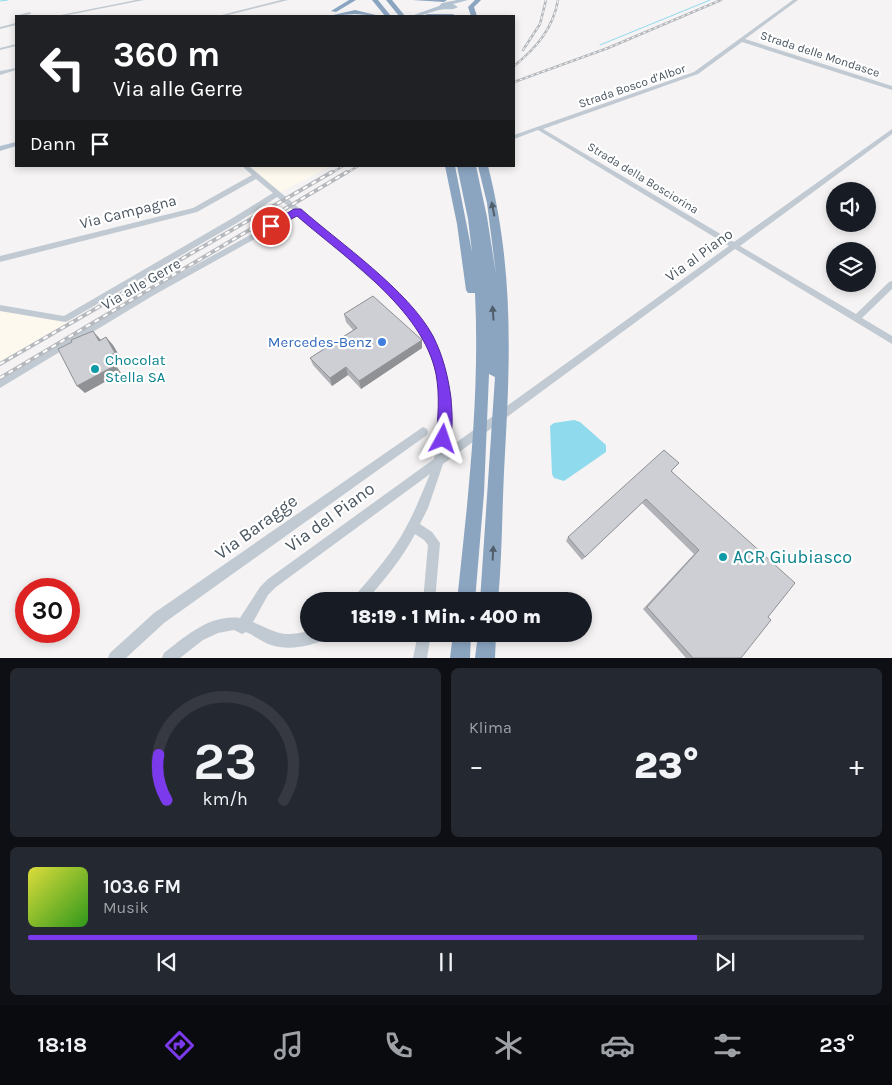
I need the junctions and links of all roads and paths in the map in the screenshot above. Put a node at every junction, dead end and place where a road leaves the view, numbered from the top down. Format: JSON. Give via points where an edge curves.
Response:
{"nodes":[{"id":1,"x":142,"y":0,"type":"edge"},
{"id":2,"x":286,"y":0,"type":"edge"},
{"id":3,"x":353,"y":0,"type":"edge"},
{"id":4,"x":375,"y":0,"type":"edge"},
{"id":5,"x":382,"y":0,"type":"edge"},
{"id":6,"x":388,"y":0,"type":"edge"},
{"id":7,"x":416,"y":0,"type":"edge"},
{"id":8,"x":444,"y":0,"type":"edge"},
{"id":9,"x":465,"y":0,"type":"edge"},
{"id":10,"x":471,"y":0,"type":"edge"},
{"id":11,"x":478,"y":0,"type":"edge"},
{"id":12,"x":796,"y":0,"type":"edge"},
{"id":13,"x":449,"y":7,"type":"junction"},
{"id":14,"x":30,"y":13,"type":"dead end"},
{"id":15,"x":460,"y":14,"type":"dead end"},
{"id":16,"x":21,"y":15,"type":"dead end"},
{"id":17,"x":74,"y":15,"type":"edge"},
{"id":18,"x":224,"y":15,"type":"edge"},
{"id":19,"x":325,"y":15,"type":"edge"},
{"id":20,"x":338,"y":15,"type":"edge"},
{"id":21,"x":372,"y":15,"type":"edge"},
{"id":22,"x":387,"y":15,"type":"edge"},
{"id":23,"x":393,"y":15,"type":"edge"},
{"id":24,"x":401,"y":15,"type":"edge"},
{"id":25,"x":418,"y":15,"type":"edge"},
{"id":26,"x":423,"y":15,"type":"edge"},
{"id":27,"x":474,"y":15,"type":"edge"},
{"id":28,"x":15,"y":24,"type":"edge"},
{"id":29,"x":1,"y":27,"type":"edge"},
{"id":30,"x":742,"y":40,"type":"junction"},
{"id":31,"x":15,"y":46,"type":"edge"},
{"id":32,"x":0,"y":50,"type":"edge"},
{"id":33,"x":15,"y":69,"type":"edge"},
{"id":34,"x":0,"y":73,"type":"edge"},
{"id":35,"x":892,"y":88,"type":"edge"},
{"id":36,"x":540,"y":129,"type":"junction"},
{"id":37,"x":892,"y":131,"type":"edge"},
{"id":38,"x":515,"y":137,"type":"edge"},
{"id":39,"x":15,"y":144,"type":"edge"},
{"id":40,"x":0,"y":149,"type":"edge"},
{"id":41,"x":246,"y":167,"type":"edge"},
{"id":42,"x":450,"y":167,"type":"edge"},
{"id":43,"x":462,"y":167,"type":"edge"},
{"id":44,"x":471,"y":167,"type":"edge"},
{"id":45,"x":483,"y":167,"type":"edge"},
{"id":46,"x":256,"y":176,"type":"junction"},
{"id":47,"x":277,"y":194,"type":"junction"},
{"id":48,"x":298,"y":212,"type":"junction"},
{"id":49,"x":735,"y":246,"type":"junction"},
{"id":50,"x":0,"y":259,"type":"edge"},
{"id":51,"x":892,"y":284,"type":"edge"},
{"id":52,"x":0,"y":308,"type":"edge"},
{"id":53,"x":856,"y":319,"type":"junction"},
{"id":54,"x":892,"y":340,"type":"edge"},
{"id":55,"x":0,"y":384,"type":"edge"},
{"id":56,"x":522,"y":401,"type":"joint"},
{"id":57,"x":423,"y":432,"type":"dead end"},
{"id":58,"x":497,"y":467,"type":"junction"},
{"id":59,"x":428,"y":469,"type":"joint"},
{"id":60,"x":473,"y":522,"type":"junction"},
{"id":61,"x":414,"y":527,"type":"junction"},
{"id":62,"x":366,"y":592,"type":"edge"},
{"id":63,"x":430,"y":592,"type":"edge"},
{"id":64,"x":467,"y":592,"type":"edge"},
{"id":65,"x":490,"y":592,"type":"edge"},
{"id":66,"x":242,"y":627,"type":"junction"},
{"id":67,"x":310,"y":642,"type":"edge"},
{"id":68,"x":423,"y":642,"type":"edge"},
{"id":69,"x":461,"y":642,"type":"edge"},
{"id":70,"x":486,"y":642,"type":"edge"},
{"id":71,"x":115,"y":658,"type":"edge"},
{"id":72,"x":169,"y":658,"type":"edge"},
{"id":73,"x":420,"y":658,"type":"edge"},
{"id":74,"x":460,"y":658,"type":"edge"},
{"id":75,"x":484,"y":658,"type":"edge"}],
"edges":[{"from":1,"to":17,"type":"street"},
{"from":2,"to":18,"type":"street"},
{"from":3,"to":19,"type":"highway"},
{"from":4,"to":22,"type":"highway"},
{"from":5,"to":23,"type":"highway"},
{"from":6,"to":24,"type":"highway"},
{"from":7,"to":8,"type":"highway"},
{"from":9,"to":13,"type":"main road"},
{"from":10,"to":13,"type":"main road"},
{"from":11,"to":27,"type":"highway","via":[[470,8]]},
{"from":12,"to":30,"type":"street","name":"Strada Bosco d'Albor"},
{"from":13,"to":15,"type":"highway"},
{"from":13,"to":25,"type":"main road"},
{"from":13,"to":26,"type":"main road"},
{"from":14,"to":16,"type":"street"},
{"from":20,"to":21,"type":"highway","via":[[355,12]]},
{"from":28,"to":29,"type":"street"},
{"from":30,"to":35,"type":"street","name":"Strada delle Mondasce"},
{"from":30,"to":36,"type":"street","name":"Strada Bosco d'Albor","via":[[691,76]]},
{"from":31,"to":32,"type":"street"},
{"from":33,"to":34,"type":"street"},
{"from":36,"to":38,"type":"street","name":"Strada Bosco d'Albor"},
{"from":36,"to":49,"type":"street","name":"Strada della Bosciorina"},
{"from":37,"to":49,"type":"street","name":"Via al Piano"},
{"from":39,"to":40,"type":"main road"},
{"from":41,"to":46,"type":"street"},
{"from":42,"to":60,"type":"highway","via":[[463,226],[475,328],[475,415],[470,496]]},
{"from":43,"to":60,"type":"highway","via":[[477,252],[483,352],[482,414]]},
{"from":58,"to":44,"type":"highway","one_way":true,"via":[[491,292],[482,218]]},
{"from":58,"to":45,"type":"highway","one_way":true,"via":[[504,351],[502,276],[495,219]]},
{"from":46,"to":47,"type":"street"},
{"from":46,"to":50,"type":"street","name":"Via Campagna","via":[[195,210]]},
{"from":47,"to":48,"type":"street"},
{"from":47,"to":52,"type":"street","via":[[66,319]]},
{"from":48,"to":55,"type":"street","name":"Via alle Gerre","via":[[151,293]]},
{"from":48,"to":61,"type":"street","via":[[402,303],[422,328],[437,359],[445,403],[442,449],[431,488]]},
{"from":49,"to":53,"type":"street","name":"Strada della Bosciorina"},
{"from":49,"to":56,"type":"street","name":"Via al Piano"},
{"from":51,"to":53,"type":"street"},
{"from":53,"to":54,"type":"street","name":"Strada della Bosciorina"},
{"from":56,"to":59,"type":"street","name":"Via del Piano"},
{"from":57,"to":71,"type":"street","name":"Via Baragge","via":[[159,618]]},
{"from":65,"to":58,"type":"highway","one_way":true},
{"from":59,"to":66,"type":"street","name":"Via del Piano","via":[[272,583]]},
{"from":60,"to":64,"type":"highway"},
{"from":61,"to":62,"type":"street","via":[[389,565]]},
{"from":61,"to":63,"type":"street","via":[[434,543]]},
{"from":66,"to":67,"type":"street","via":[[265,648],[280,654],[295,652]]},
{"from":66,"to":72,"type":"street","via":[[226,625],[213,628]]},
{"from":68,"to":73,"type":"street"},
{"from":69,"to":74,"type":"highway"},
{"from":70,"to":75,"type":"highway"}]}
